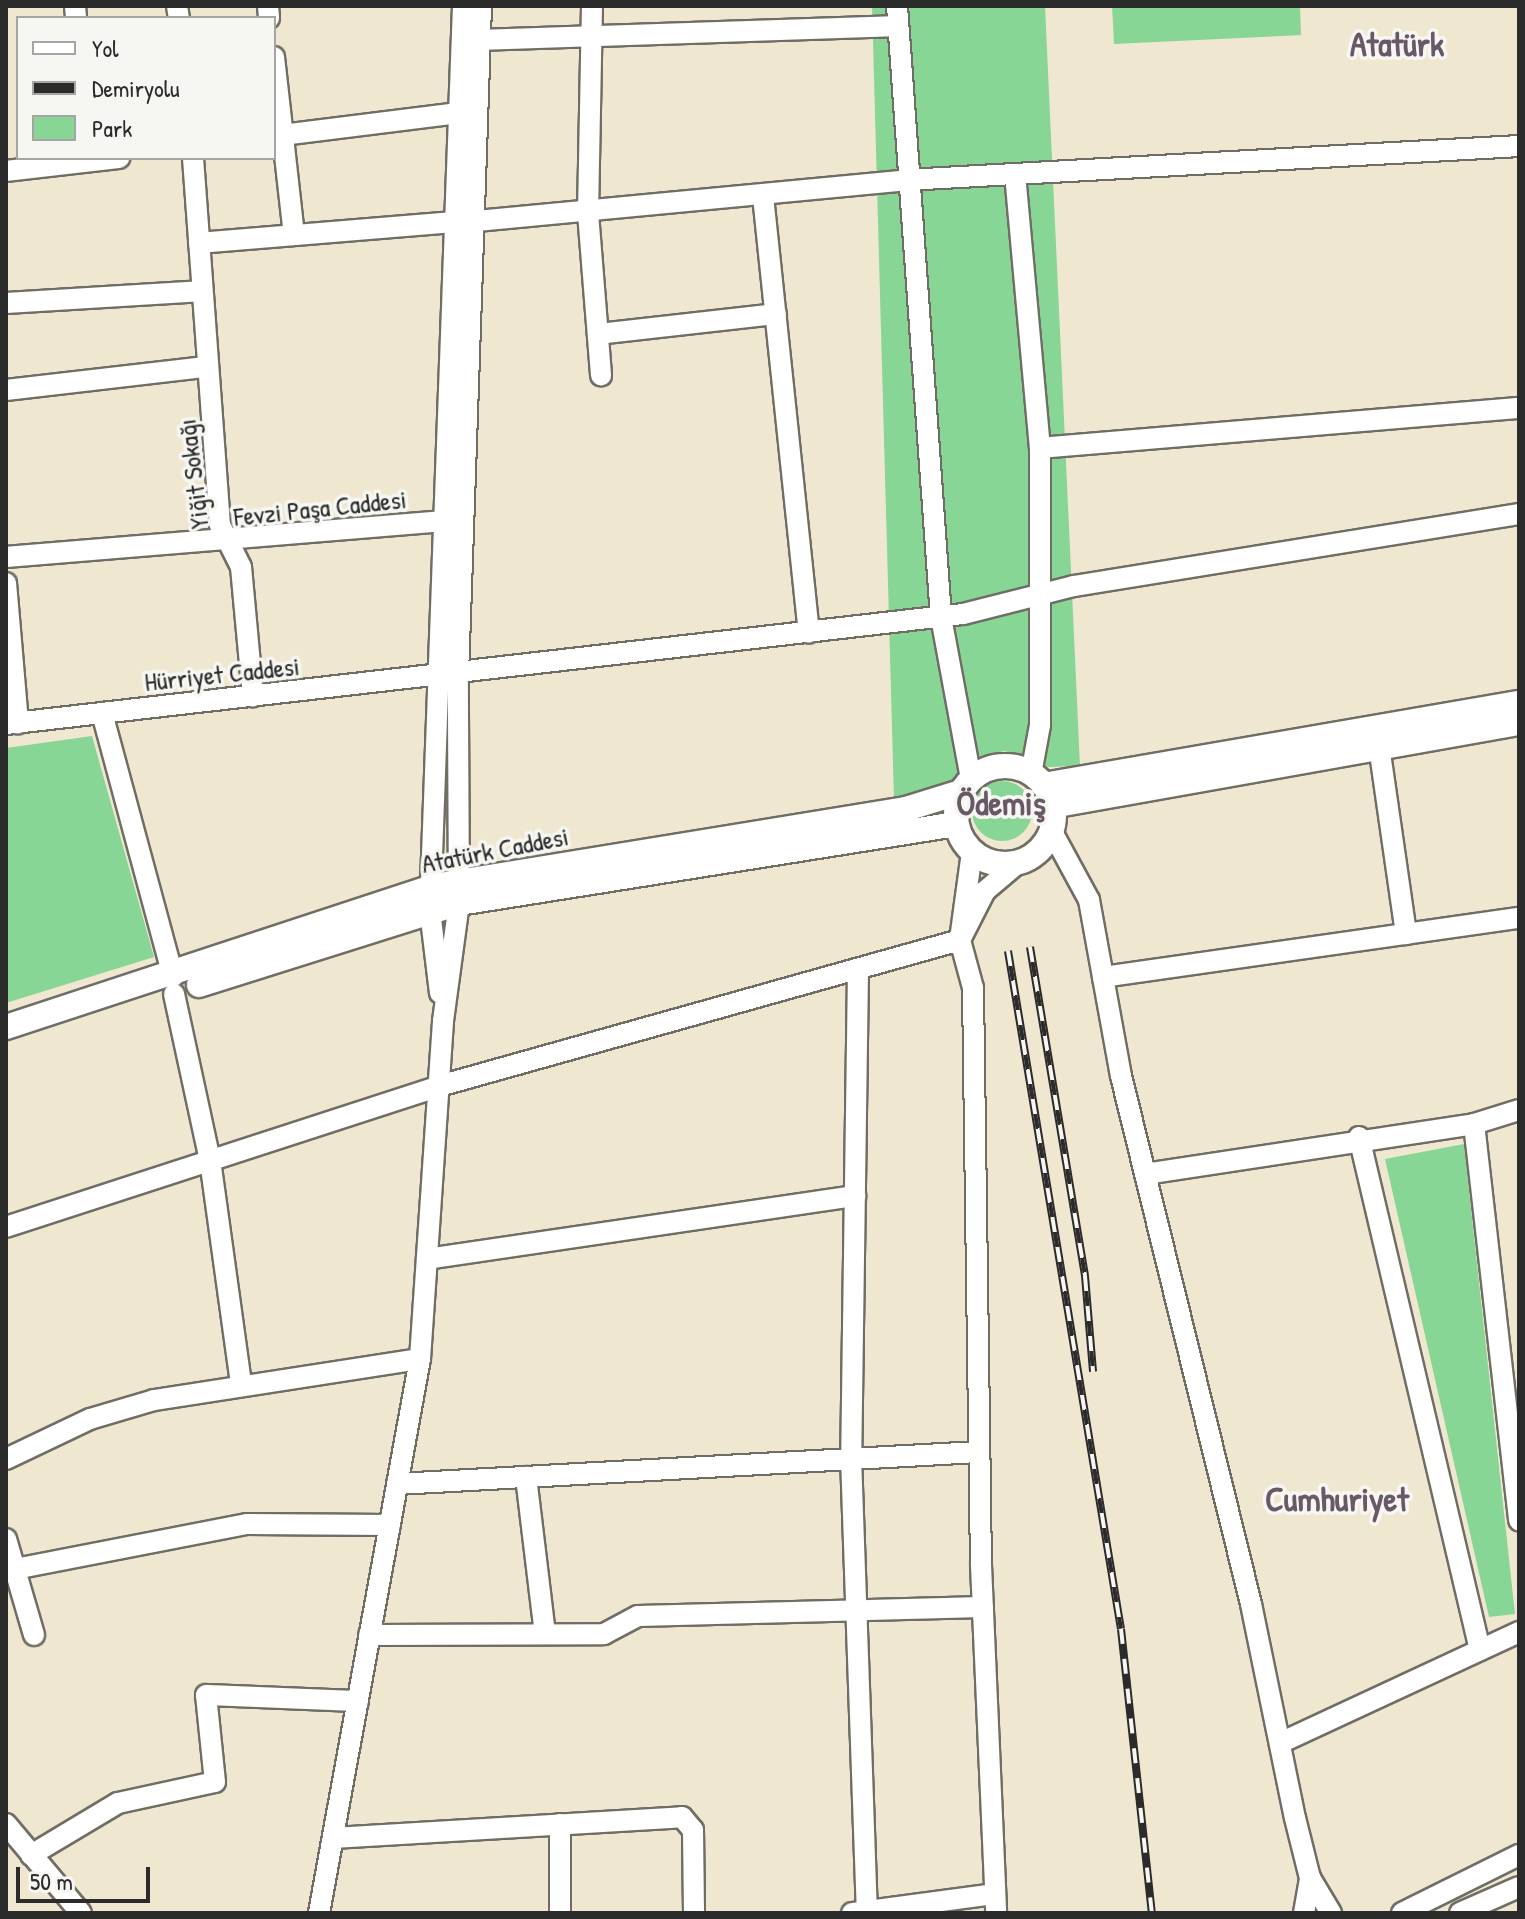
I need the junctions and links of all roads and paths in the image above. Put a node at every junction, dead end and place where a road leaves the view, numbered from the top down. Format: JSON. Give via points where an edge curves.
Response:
{"nodes":[{"id":1,"x":463,"y":6,"type":"edge"},
{"id":2,"x":481,"y":6,"type":"edge"},
{"id":3,"x":592,"y":6,"type":"edge"},
{"id":4,"x":897,"y":16,"type":"edge"},
{"id":5,"x":591,"y":36,"type":"junction"},
{"id":6,"x":480,"y":40,"type":"junction"},
{"id":7,"x":276,"y":89,"type":"edge"},
{"id":8,"x":459,"y":113,"type":"junction"},
{"id":9,"x":279,"y":136,"type":"edge"},
{"id":10,"x":1519,"y":146,"type":"edge"},
{"id":11,"x":98,"y":160,"type":"edge"},
{"id":12,"x":193,"y":160,"type":"edge"},
{"id":13,"x":6,"y":171,"type":"edge"},
{"id":14,"x":1015,"y":174,"type":"junction"},
{"id":15,"x":906,"y":180,"type":"junction"},
{"id":16,"x":763,"y":196,"type":"junction"},
{"id":17,"x":588,"y":213,"type":"junction"},
{"id":18,"x":466,"y":221,"type":"junction"},
{"id":19,"x":294,"y":235,"type":"junction"},
{"id":20,"x":199,"y":243,"type":"junction"},
{"id":21,"x":200,"y":291,"type":"junction"},
{"id":22,"x":6,"y":303,"type":"edge"},
{"id":23,"x":776,"y":314,"type":"junction"},
{"id":24,"x":598,"y":334,"type":"junction"},
{"id":25,"x":206,"y":367,"type":"junction"},
{"id":26,"x":601,"y":375,"type":"dead end"},
{"id":27,"x":6,"y":390,"type":"edge"},
{"id":28,"x":1519,"y":408,"type":"edge"},
{"id":29,"x":1040,"y":448,"type":"junction"},
{"id":30,"x":1519,"y":514,"type":"edge"},
{"id":31,"x":447,"y":521,"type":"junction"},
{"id":32,"x":229,"y":543,"type":"junction"},
{"id":33,"x":6,"y":557,"type":"edge"},
{"id":34,"x":6,"y":583,"type":"edge"},
{"id":35,"x":1036,"y":597,"type":"junction"},
{"id":36,"x":941,"y":617,"type":"junction"},
{"id":37,"x":809,"y":633,"type":"junction"},
{"id":38,"x":450,"y":675,"type":"junction"},
{"id":39,"x":253,"y":696,"type":"junction"},
{"id":40,"x":1519,"y":703,"type":"edge"},
{"id":41,"x":102,"y":713,"type":"junction"},
{"id":42,"x":1519,"y":723,"type":"edge"},
{"id":43,"x":12,"y":724,"type":"edge"},
{"id":44,"x":1379,"y":746,"type":"junction"},
{"id":45,"x":966,"y":786,"type":"junction"},
{"id":46,"x":1044,"y":798,"type":"junction"},
{"id":47,"x":956,"y":824,"type":"junction"},
{"id":48,"x":972,"y":852,"type":"junction"},
{"id":49,"x":1019,"y":862,"type":"junction"},
{"id":50,"x":450,"y":891,"type":"junction"},
{"id":51,"x":430,"y":910,"type":"junction"},
{"id":52,"x":1519,"y":918,"type":"edge"},
{"id":53,"x":1406,"y":934,"type":"junction"},
{"id":54,"x":960,"y":940,"type":"junction"},
{"id":55,"x":858,"y":970,"type":"junction"},
{"id":56,"x":1103,"y":977,"type":"junction"},
{"id":57,"x":174,"y":985,"type":"junction"},
{"id":58,"x":443,"y":1021,"type":"junction"},
{"id":59,"x":6,"y":1027,"type":"edge"},
{"id":60,"x":6,"y":1044,"type":"edge"},
{"id":61,"x":439,"y":1086,"type":"junction"},
{"id":62,"x":1519,"y":1110,"type":"edge"},
{"id":63,"x":1474,"y":1124,"type":"junction"},
{"id":64,"x":1359,"y":1137,"type":"junction"},
{"id":65,"x":210,"y":1160,"type":"junction"},
{"id":66,"x":1145,"y":1174,"type":"junction"},
{"id":67,"x":855,"y":1196,"type":"junction"},
{"id":68,"x":6,"y":1227,"type":"edge"},
{"id":69,"x":427,"y":1259,"type":"junction"},
{"id":70,"x":420,"y":1359,"type":"junction"},
{"id":71,"x":241,"y":1384,"type":"junction"},
{"id":72,"x":979,"y":1452,"type":"junction"},
{"id":73,"x":851,"y":1457,"type":"junction"},
{"id":74,"x":6,"y":1459,"type":"edge"},
{"id":75,"x":526,"y":1477,"type":"junction"},
{"id":76,"x":397,"y":1484,"type":"junction"},
{"id":77,"x":1519,"y":1520,"type":"edge"},
{"id":78,"x":390,"y":1525,"type":"junction"},
{"id":79,"x":6,"y":1539,"type":"edge"},
{"id":80,"x":15,"y":1569,"type":"junction"},
{"id":81,"x":983,"y":1607,"type":"junction"},
{"id":82,"x":858,"y":1611,"type":"junction"},
{"id":83,"x":1519,"y":1632,"type":"edge"},
{"id":84,"x":545,"y":1634,"type":"junction"},
{"id":85,"x":34,"y":1635,"type":"dead end"},
{"id":86,"x":369,"y":1635,"type":"junction"},
{"id":87,"x":1480,"y":1650,"type":"junction"},
{"id":88,"x":358,"y":1701,"type":"junction"},
{"id":89,"x":1280,"y":1743,"type":"junction"},
{"id":90,"x":6,"y":1824,"type":"edge"},
{"id":91,"x":560,"y":1824,"type":"junction"},
{"id":92,"x":333,"y":1838,"type":"junction"},
{"id":93,"x":31,"y":1855,"type":"junction"},
{"id":94,"x":1519,"y":1855,"type":"edge"},
{"id":95,"x":1310,"y":1878,"type":"junction"},
{"id":96,"x":1519,"y":1887,"type":"edge"},
{"id":97,"x":996,"y":1904,"type":"edge"},
{"id":98,"x":859,"y":1910,"type":"edge"},
{"id":99,"x":81,"y":1913,"type":"edge"},
{"id":100,"x":319,"y":1913,"type":"edge"},
{"id":101,"x":560,"y":1913,"type":"edge"},
{"id":102,"x":694,"y":1913,"type":"edge"},
{"id":103,"x":1304,"y":1913,"type":"edge"},
{"id":104,"x":1331,"y":1913,"type":"edge"},
{"id":105,"x":1402,"y":1913,"type":"edge"},
{"id":106,"x":1460,"y":1913,"type":"edge"}],
"edges":[{"from":1,"to":8,"type":"street"},
{"from":2,"to":6,"type":"street"},
{"from":3,"to":5,"type":"street"},
{"from":4,"to":5,"type":"street"},
{"from":4,"to":15,"type":"street"},
{"from":5,"to":6,"type":"street"},
{"from":5,"to":17,"type":"street"},
{"from":6,"to":18,"type":"street"},
{"from":7,"to":9,"type":"street"},
{"from":8,"to":9,"type":"street"},
{"from":8,"to":18,"type":"street"},
{"from":9,"to":19,"type":"street"},
{"from":10,"to":14,"type":"street"},
{"from":11,"to":13,"type":"street"},
{"from":12,"to":20,"type":"street","name":"Yiğit Sokağı"},
{"from":14,"to":15,"type":"street"},
{"from":14,"to":29,"type":"street"},
{"from":15,"to":16,"type":"street"},
{"from":15,"to":36,"type":"street"},
{"from":16,"to":17,"type":"street"},
{"from":16,"to":23,"type":"street"},
{"from":17,"to":18,"type":"street"},
{"from":17,"to":24,"type":"street"},
{"from":18,"to":19,"type":"street"},
{"from":18,"to":31,"type":"street"},
{"from":18,"to":38,"type":"street"},
{"from":19,"to":20,"type":"street"},
{"from":20,"to":21,"type":"street","name":"Yiğit Sokağı"},
{"from":21,"to":22,"type":"street"},
{"from":21,"to":25,"type":"street","name":"Yiğit Sokağı"},
{"from":23,"to":24,"type":"street"},
{"from":23,"to":37,"type":"street"},
{"from":24,"to":26,"type":"street"},
{"from":25,"to":27,"type":"street"},
{"from":25,"to":32,"type":"street","name":"Yiğit Sokağı","via":[[220,525]]},
{"from":28,"to":29,"type":"street"},
{"from":29,"to":35,"type":"street"},
{"from":30,"to":35,"type":"street","name":"Hürriyet Caddesi"},
{"from":31,"to":32,"type":"street","name":"Fevzi Paşa Caddesi"},
{"from":31,"to":38,"type":"street"},
{"from":32,"to":33,"type":"street","name":"Fevzi Paşa Caddesi"},
{"from":32,"to":39,"type":"street","name":"Yiğit Sokağı","via":[[241,567]]},
{"from":34,"to":43,"type":"street"},
{"from":35,"to":36,"type":"street","name":"Hürriyet Caddesi"},
{"from":35,"to":46,"type":"street"},
{"from":36,"to":37,"type":"street","name":"Hürriyet Caddesi"},
{"from":36,"to":45,"type":"street"},
{"from":37,"to":38,"type":"street","name":"Hürriyet Caddesi"},
{"from":38,"to":39,"type":"street","name":"Hürriyet Caddesi"},
{"from":38,"to":50,"type":"street"},
{"from":39,"to":41,"type":"street","name":"Hürriyet Caddesi"},
{"from":40,"to":46,"type":"main road"},
{"from":41,"to":43,"type":"street","name":"Hürriyet Caddesi"},
{"from":41,"to":57,"type":"street"},
{"from":42,"to":44,"type":"main road"},
{"from":44,"to":46,"type":"main road"},
{"from":44,"to":53,"type":"street"},
{"from":45,"to":46,"type":"main road","via":[[1000,766]]},
{"from":45,"to":47,"type":"main road"},
{"from":45,"to":50,"type":"main road","name":"Atatürk Caddesi","via":[[906,809]]},
{"from":46,"to":49,"type":"main road"},
{"from":46,"to":56,"type":"street","via":[[1089,900]]},
{"from":47,"to":48,"type":"main road"},
{"from":47,"to":50,"type":"main road","name":"Atatürk Caddesi"},
{"from":48,"to":49,"type":"main road"},
{"from":48,"to":54,"type":"street"},
{"from":49,"to":54,"type":"street","via":[[985,891]]},
{"from":50,"to":51,"type":"main road","name":"Atatürk Caddesi"},
{"from":50,"to":57,"type":"main road","name":"Atatürk Caddesi"},
{"from":50,"to":58,"type":"street"},
{"from":51,"to":57,"type":"main road","name":"Atatürk Caddesi"},
{"from":51,"to":58,"type":"street"},
{"from":52,"to":53,"type":"street"},
{"from":53,"to":56,"type":"street"},
{"from":54,"to":55,"type":"street"},
{"from":54,"to":72,"type":"street","via":[[973,988]]},
{"from":55,"to":61,"type":"street"},
{"from":55,"to":67,"type":"street"},
{"from":56,"to":66,"type":"street"},
{"from":57,"to":59,"type":"main road","name":"Atatürk Caddesi"},
{"from":57,"to":60,"type":"main road","name":"Atatürk Caddesi"},
{"from":57,"to":65,"type":"street"},
{"from":58,"to":61,"type":"street"},
{"from":61,"to":65,"type":"street"},
{"from":61,"to":69,"type":"street"},
{"from":62,"to":63,"type":"street"},
{"from":63,"to":64,"type":"street"},
{"from":63,"to":77,"type":"street"},
{"from":64,"to":66,"type":"street"},
{"from":64,"to":87,"type":"street"},
{"from":65,"to":68,"type":"street"},
{"from":65,"to":71,"type":"street"},
{"from":66,"to":89,"type":"street"},
{"from":67,"to":69,"type":"street"},
{"from":67,"to":73,"type":"street"},
{"from":69,"to":70,"type":"street"},
{"from":70,"to":71,"type":"street"},
{"from":70,"to":76,"type":"street"},
{"from":71,"to":74,"type":"street","via":[[119,1409]]},
{"from":72,"to":73,"type":"street"},
{"from":72,"to":81,"type":"street"},
{"from":73,"to":75,"type":"street"},
{"from":73,"to":82,"type":"street"},
{"from":75,"to":76,"type":"street"},
{"from":75,"to":84,"type":"street"},
{"from":76,"to":78,"type":"street"},
{"from":78,"to":80,"type":"street","via":[[247,1524]]},
{"from":78,"to":86,"type":"street"},
{"from":79,"to":80,"type":"street"},
{"from":80,"to":85,"type":"street"},
{"from":81,"to":82,"type":"street"},
{"from":81,"to":97,"type":"street"},
{"from":82,"to":84,"type":"street","via":[[638,1616],[604,1634]]},
{"from":82,"to":98,"type":"street"},
{"from":83,"to":87,"type":"street"},
{"from":84,"to":86,"type":"street"},
{"from":86,"to":88,"type":"street"},
{"from":87,"to":89,"type":"street"},
{"from":88,"to":92,"type":"street"},
{"from":88,"to":93,"type":"street","via":[[206,1695],[215,1782],[118,1803]]},
{"from":89,"to":95,"type":"street"},
{"from":90,"to":93,"type":"street"},
{"from":91,"to":92,"type":"street"},
{"from":91,"to":101,"type":"street"},
{"from":91,"to":102,"type":"street","via":[[682,1817],[693,1830]]},
{"from":92,"to":100,"type":"street"},
{"from":93,"to":99,"type":"street"},
{"from":94,"to":105,"type":"street"},
{"from":95,"to":103,"type":"street"},
{"from":95,"to":104,"type":"street"},
{"from":96,"to":106,"type":"street"},
{"from":97,"to":98,"type":"street"}]}
